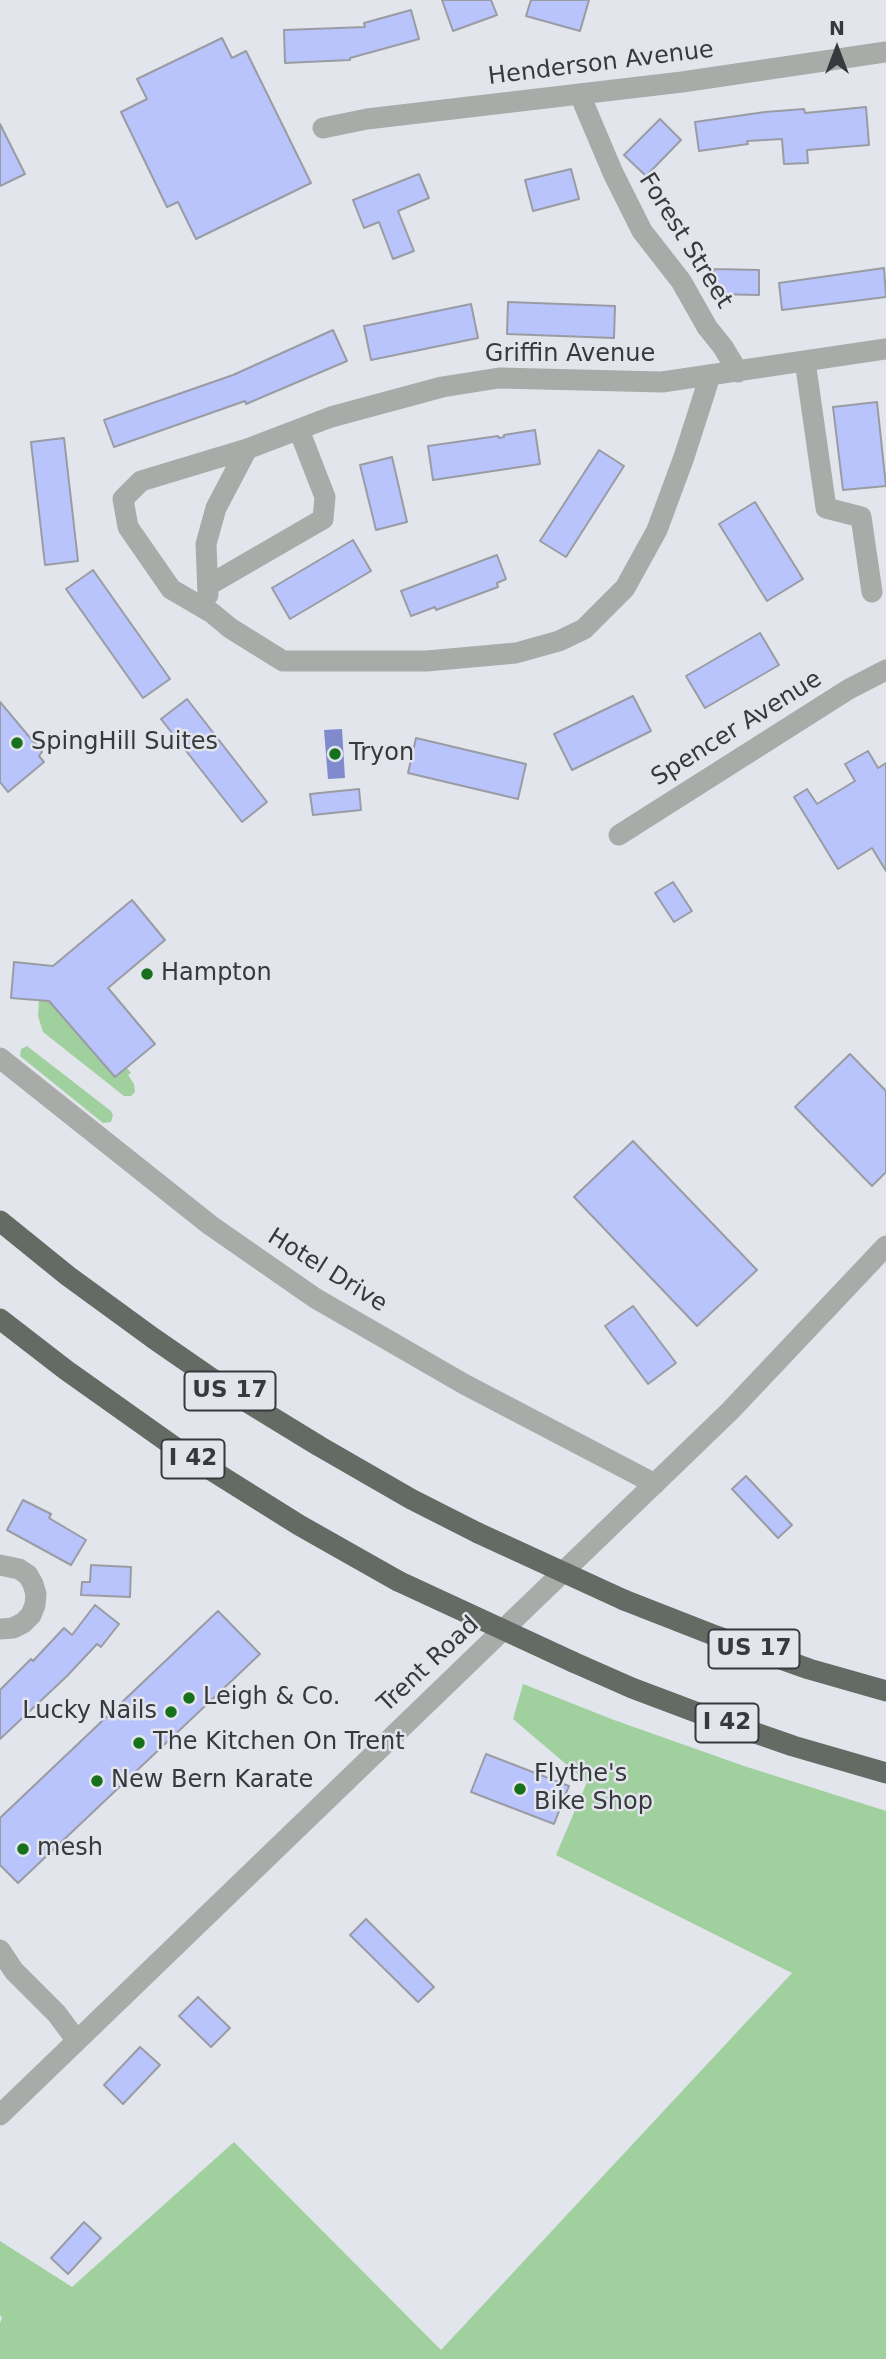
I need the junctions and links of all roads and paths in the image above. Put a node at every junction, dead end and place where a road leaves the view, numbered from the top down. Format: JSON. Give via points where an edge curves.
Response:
{"nodes":[{"id":1,"x":886,"y":52,"type":"edge"},
{"id":2,"x":580,"y":95,"type":"junction"},
{"id":3,"x":323,"y":128,"type":"dead end"},
{"id":4,"x":886,"y":349,"type":"edge"},
{"id":5,"x":805,"y":361,"type":"junction"},
{"id":6,"x":738,"y":372,"type":"junction"},
{"id":7,"x":710,"y":376,"type":"junction"},
{"id":8,"x":299,"y":430,"type":"junction"},
{"id":9,"x":247,"y":449,"type":"junction"},
{"id":10,"x":209,"y":585,"type":"junction"},
{"id":11,"x":872,"y":592,"type":"dead end"},
{"id":12,"x":208,"y":611,"type":"junction"},
{"id":13,"x":886,"y":670,"type":"edge"},
{"id":14,"x":619,"y":835,"type":"dead end"},
{"id":15,"x":0,"y":1058,"type":"edge"},
{"id":16,"x":0,"y":1211,"type":"edge"},
{"id":17,"x":0,"y":1221,"type":"edge"},
{"id":18,"x":886,"y":1246,"type":"edge"},
{"id":19,"x":68,"y":1276,"type":"junction"},
{"id":20,"x":0,"y":1319,"type":"edge"},
{"id":21,"x":655,"y":1484,"type":"junction"},
{"id":22,"x":0,"y":1566,"type":"edge"},
{"id":23,"x":0,"y":1629,"type":"edge"},
{"id":24,"x":886,"y":1691,"type":"edge"},
{"id":25,"x":886,"y":1773,"type":"edge"},
{"id":26,"x":0,"y":1950,"type":"edge"},
{"id":27,"x":77,"y":2040,"type":"junction"},
{"id":28,"x":0,"y":2115,"type":"edge"}],
"edges":[{"from":1,"to":2,"type":"street","name":"Henderson Avenue"},
{"from":2,"to":3,"type":"street","name":"Henderson Avenue"},
{"from":2,"to":6,"type":"street","name":"Forest Street","via":[[642,231],[681,281]]},
{"from":4,"to":5,"type":"street","name":"Griffin Avenue"},
{"from":5,"to":6,"type":"street","name":"Griffin Avenue"},
{"from":5,"to":11,"type":"street","via":[[826,508],[861,517]]},
{"from":6,"to":7,"type":"street","name":"Griffin Avenue"},
{"from":7,"to":8,"type":"street","name":"Griffin Avenue","via":[[662,382],[499,378],[442,387]]},
{"from":7,"to":12,"type":"street","name":"Griffin Avenue","via":[[657,530],[625,588],[584,629],[559,641],[468,659],[282,662]]},
{"from":8,"to":9,"type":"street","name":"Griffin Avenue"},
{"from":8,"to":10,"type":"street","via":[[325,497],[323,519]]},
{"from":9,"to":10,"type":"street","via":[[216,508],[206,544]]},
{"from":9,"to":12,"type":"street","name":"Griffin Avenue","via":[[141,481],[123,499],[128,527],[148,559],[171,589]]},
{"from":10,"to":12,"type":"street"},
{"from":13,"to":14,"type":"street","name":"Spencer Avenue"},
{"from":15,"to":21,"type":"street","name":"Hotel Drive","via":[[210,1225],[315,1298],[464,1384]]},
{"from":16,"to":19,"type":"highway"},
{"from":17,"to":19,"type":"highway","number":"US 17"},
{"from":18,"to":21,"type":"street","name":"Trent Road"},
{"from":19,"to":24,"type":"highway","number":"US 17","bridge":true,"via":[[234,1394],[330,1453],[478,1533],[624,1600],[716,1636]]},
{"from":20,"to":25,"type":"highway","number":"I 42","bridge":true,"via":[[176,1448],[398,1581],[573,1662],[701,1714]]},
{"from":21,"to":27,"type":"street","name":"Trent Road"},
{"from":22,"to":23,"type":"street","via":[[28,1575],[36,1594],[35,1605],[23,1623]]},
{"from":26,"to":27,"type":"street"},
{"from":27,"to":28,"type":"street","name":"Trent Road"}]}
